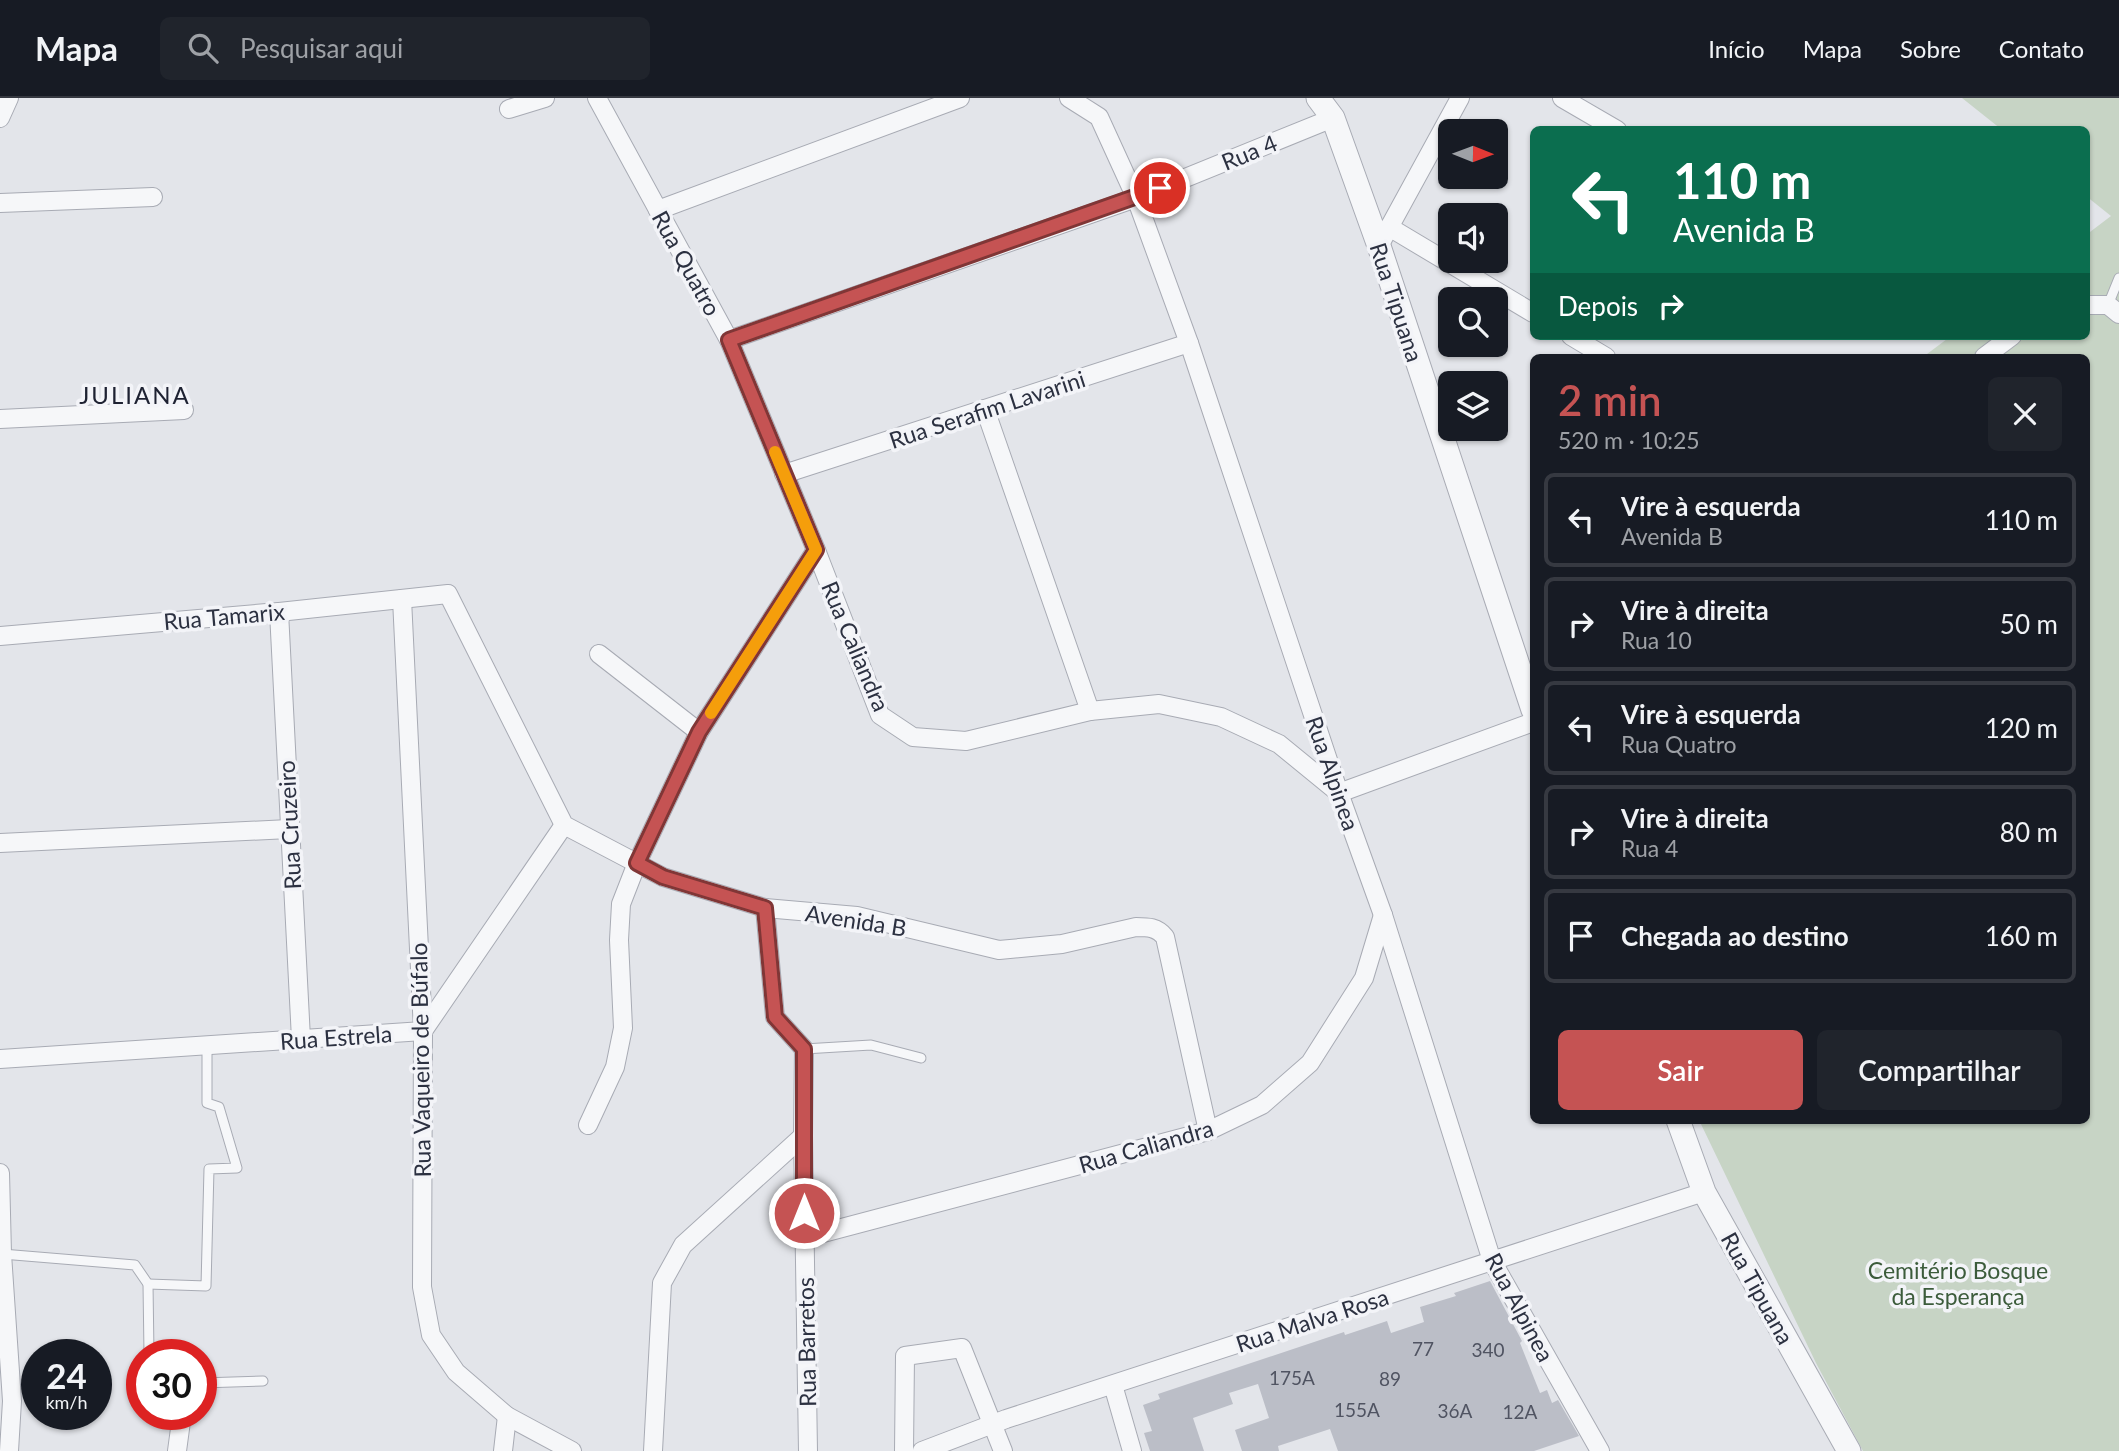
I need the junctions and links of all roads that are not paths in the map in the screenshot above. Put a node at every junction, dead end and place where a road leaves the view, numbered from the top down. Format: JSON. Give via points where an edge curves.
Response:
{"nodes":[{"id":1,"x":9,"y":98,"type":"edge"},
{"id":2,"x":545,"y":98,"type":"edge"},
{"id":3,"x":597,"y":98,"type":"edge"},
{"id":4,"x":960,"y":98,"type":"edge"},
{"id":5,"x":1069,"y":98,"type":"edge"},
{"id":6,"x":1318,"y":98,"type":"edge"},
{"id":7,"x":1460,"y":98,"type":"edge"},
{"id":8,"x":1562,"y":98,"type":"edge"},
{"id":9,"x":509,"y":109,"type":"dead end"},
{"id":10,"x":0,"y":118,"type":"edge"},
{"id":11,"x":1333,"y":118,"type":"junction"},
{"id":12,"x":1610,"y":126,"type":"edge"},
{"id":13,"x":153,"y":197,"type":"dead end"},
{"id":14,"x":1136,"y":198,"type":"junction"},
{"id":15,"x":0,"y":203,"type":"edge"},
{"id":16,"x":658,"y":210,"type":"junction"},
{"id":17,"x":1384,"y":237,"type":"junction"},
{"id":18,"x":2119,"y":278,"type":"edge"},
{"id":19,"x":2090,"y":306,"type":"edge"},
{"id":20,"x":2114,"y":310,"type":"edge"},
{"id":21,"x":1530,"y":311,"type":"edge"},
{"id":22,"x":729,"y":340,"type":"junction"},
{"id":23,"x":1578,"y":340,"type":"edge"},
{"id":24,"x":2007,"y":340,"type":"edge"},
{"id":25,"x":1189,"y":344,"type":"junction"},
{"id":26,"x":1601,"y":354,"type":"edge"},
{"id":27,"x":1988,"y":354,"type":"edge"},
{"id":28,"x":985,"y":409,"type":"junction"},
{"id":29,"x":184,"y":410,"type":"dead end"},
{"id":30,"x":0,"y":419,"type":"edge"},
{"id":31,"x":784,"y":474,"type":"junction"},
{"id":32,"x":816,"y":550,"type":"junction"},
{"id":33,"x":402,"y":599,"type":"junction"},
{"id":34,"x":279,"y":612,"type":"junction"},
{"id":35,"x":0,"y":636,"type":"edge"},
{"id":36,"x":599,"y":654,"type":"dead end"},
{"id":37,"x":1530,"y":702,"type":"edge"},
{"id":38,"x":1530,"y":709,"type":"edge"},
{"id":39,"x":1090,"y":711,"type":"junction"},
{"id":40,"x":699,"y":732,"type":"junction"},
{"id":41,"x":1339,"y":793,"type":"junction"},
{"id":42,"x":564,"y":825,"type":"junction"},
{"id":43,"x":289,"y":829,"type":"junction"},
{"id":44,"x":0,"y":843,"type":"edge"},
{"id":45,"x":637,"y":863,"type":"junction"},
{"id":46,"x":765,"y":908,"type":"junction"},
{"id":47,"x":1383,"y":915,"type":"junction"},
{"id":48,"x":423,"y":1031,"type":"junction"},
{"id":49,"x":302,"y":1039,"type":"junction"},
{"id":50,"x":207,"y":1046,"type":"junction"},
{"id":51,"x":804,"y":1049,"type":"junction"},
{"id":52,"x":921,"y":1058,"type":"dead end"},
{"id":53,"x":0,"y":1059,"type":"edge"},
{"id":54,"x":1679,"y":1124,"type":"edge"},
{"id":55,"x":588,"y":1125,"type":"dead end"},
{"id":56,"x":1208,"y":1131,"type":"junction"},
{"id":57,"x":803,"y":1136,"type":"junction"},
{"id":58,"x":0,"y":1173,"type":"edge"},
{"id":59,"x":1704,"y":1192,"type":"junction"},
{"id":60,"x":804,"y":1238,"type":"junction"},
{"id":61,"x":2,"y":1254,"type":"junction"},
{"id":62,"x":1492,"y":1261,"type":"junction"},
{"id":63,"x":148,"y":1284,"type":"junction"},
{"id":64,"x":149,"y":1339,"type":"edge"},
{"id":65,"x":262,"y":1381,"type":"dead end"},
{"id":66,"x":217,"y":1382,"type":"edge"},
{"id":67,"x":1113,"y":1385,"type":"junction"},
{"id":68,"x":6,"y":1402,"type":"edge"},
{"id":69,"x":507,"y":1416,"type":"junction"},
{"id":70,"x":993,"y":1423,"type":"junction"},
{"id":71,"x":180,"y":1430,"type":"edge"},
{"id":72,"x":9,"y":1451,"type":"edge"},
{"id":73,"x":177,"y":1451,"type":"edge"},
{"id":74,"x":503,"y":1451,"type":"edge"},
{"id":75,"x":572,"y":1451,"type":"edge"},
{"id":76,"x":653,"y":1451,"type":"edge"},
{"id":77,"x":808,"y":1451,"type":"edge"},
{"id":78,"x":904,"y":1451,"type":"edge"},
{"id":79,"x":922,"y":1451,"type":"edge"},
{"id":80,"x":1003,"y":1451,"type":"edge"},
{"id":81,"x":1132,"y":1451,"type":"edge"},
{"id":82,"x":1600,"y":1451,"type":"edge"},
{"id":83,"x":1849,"y":1451,"type":"edge"}],
"edges":[{"from":1,"to":10,"type":"street"},
{"from":2,"to":9,"type":"street"},
{"from":3,"to":16,"type":"street","name":"Rua Quatro"},
{"from":4,"to":16,"type":"street"},
{"from":5,"to":14,"type":"street","name":"Rua Alpinea","via":[[1099,117]]},
{"from":6,"to":11,"type":"street","name":"Rua Tipuana"},
{"from":7,"to":17,"type":"street"},
{"from":8,"to":12,"type":"street"},
{"from":11,"to":14,"type":"street","name":"Rua 4"},
{"from":11,"to":17,"type":"street","name":"Rua Tipuana"},
{"from":13,"to":15,"type":"street"},
{"from":14,"to":22,"type":"street","name":"Rua 4"},
{"from":14,"to":25,"type":"street","name":"Rua Alpinea"},
{"from":16,"to":22,"type":"street","name":"Rua Quatro"},
{"from":17,"to":21,"type":"street"},
{"from":17,"to":37,"type":"street","name":"Rua Tipuana"},
{"from":18,"to":20,"type":"lane"},
{"from":19,"to":20,"type":"street"},
{"from":22,"to":31,"type":"street","name":"Rua Quatro"},
{"from":23,"to":26,"type":"street"},
{"from":24,"to":27,"type":"street"},
{"from":25,"to":28,"type":"street","name":"Rua Serafim Lavarini"},
{"from":25,"to":41,"type":"street","name":"Rua Alpinea"},
{"from":28,"to":31,"type":"street","name":"Rua Serafim Lavarini"},
{"from":28,"to":39,"type":"street"},
{"from":29,"to":30,"type":"street"},
{"from":31,"to":32,"type":"street","name":"Rua Quatro"},
{"from":32,"to":39,"type":"street","name":"Rua Caliandra","via":[[880,715],[914,737],[966,741]]},
{"from":32,"to":40,"type":"street"},
{"from":33,"to":34,"type":"street","name":"Rua Tamarix"},
{"from":33,"to":42,"type":"street","name":"Rua Tamarix","via":[[447,594]]},
{"from":33,"to":48,"type":"street","name":"Rua Vaqueiro de Búfalo"},
{"from":34,"to":35,"type":"street","name":"Rua Tamarix"},
{"from":34,"to":43,"type":"street","name":"Rua Cruzeiro"},
{"from":36,"to":40,"type":"street"},
{"from":38,"to":41,"type":"street"},
{"from":39,"to":41,"type":"street","name":"Rua Caliandra","via":[[1159,704],[1221,717],[1279,744]]},
{"from":40,"to":45,"type":"street"},
{"from":41,"to":47,"type":"street","name":"Rua Alpinea"},
{"from":42,"to":45,"type":"street","name":"Avenida B"},
{"from":42,"to":48,"type":"street","name":"Rua Estrela"},
{"from":43,"to":44,"type":"street"},
{"from":43,"to":49,"type":"street","name":"Rua Cruzeiro"},
{"from":45,"to":46,"type":"street","name":"Avenida B","via":[[663,877]]},
{"from":45,"to":55,"type":"street","via":[[621,904],[623,1028],[615,1067]]},
{"from":46,"to":51,"type":"street","via":[[775,1017]]},
{"from":46,"to":56,"type":"street","name":"Avenida B","via":[[856,916],[999,950],[1062,944],[1136,927],[1160,931]]},
{"from":47,"to":56,"type":"street","name":"Rua Caliandra","via":[[1364,978],[1310,1063],[1262,1105]]},
{"from":47,"to":62,"type":"street","name":"Rua Alpinea"},
{"from":48,"to":49,"type":"street","name":"Rua Estrela"},
{"from":48,"to":69,"type":"street","name":"Rua Vaqueiro de Búfalo","via":[[422,1287],[431,1335],[456,1372]]},
{"from":49,"to":50,"type":"street","name":"Rua Estrela"},
{"from":50,"to":53,"type":"street","name":"Rua Estrela"},
{"from":50,"to":63,"type":"lane","via":[[207,1103],[219,1107],[237,1168],[209,1169],[206,1286]]},
{"from":51,"to":52,"type":"lane","via":[[871,1045]]},
{"from":51,"to":57,"type":"street","name":"Rua Barretos"},
{"from":54,"to":59,"type":"street","name":"Rua Tipuana"},
{"from":56,"to":60,"type":"street","name":"Rua Caliandra"},
{"from":57,"to":60,"type":"street","name":"Rua Barretos"},
{"from":57,"to":76,"type":"street","via":[[683,1245],[662,1283]]},
{"from":58,"to":61,"type":"street"},
{"from":59,"to":62,"type":"street","name":"Rua Malva Rosa"},
{"from":59,"to":83,"type":"street","name":"Rua Tipuana"},
{"from":60,"to":77,"type":"street","name":"Rua Barretos"},
{"from":61,"to":63,"type":"lane","via":[[135,1265]]},
{"from":61,"to":68,"type":"street"},
{"from":62,"to":67,"type":"street","name":"Rua Malva Rosa"},
{"from":62,"to":82,"type":"street","name":"Rua Alpinea"},
{"from":63,"to":64,"type":"lane"},
{"from":65,"to":66,"type":"lane"},
{"from":67,"to":70,"type":"street","name":"Rua Malva Rosa"},
{"from":67,"to":81,"type":"street"},
{"from":68,"to":72,"type":"street"},
{"from":69,"to":74,"type":"street"},
{"from":69,"to":75,"type":"street","name":"Rua Vaqueiro de Búfalo"},
{"from":70,"to":78,"type":"street","via":[[962,1348],[905,1356]]},
{"from":70,"to":79,"type":"street","name":"Rua Malva Rosa"},
{"from":70,"to":80,"type":"street"},
{"from":71,"to":73,"type":"street"}]}
